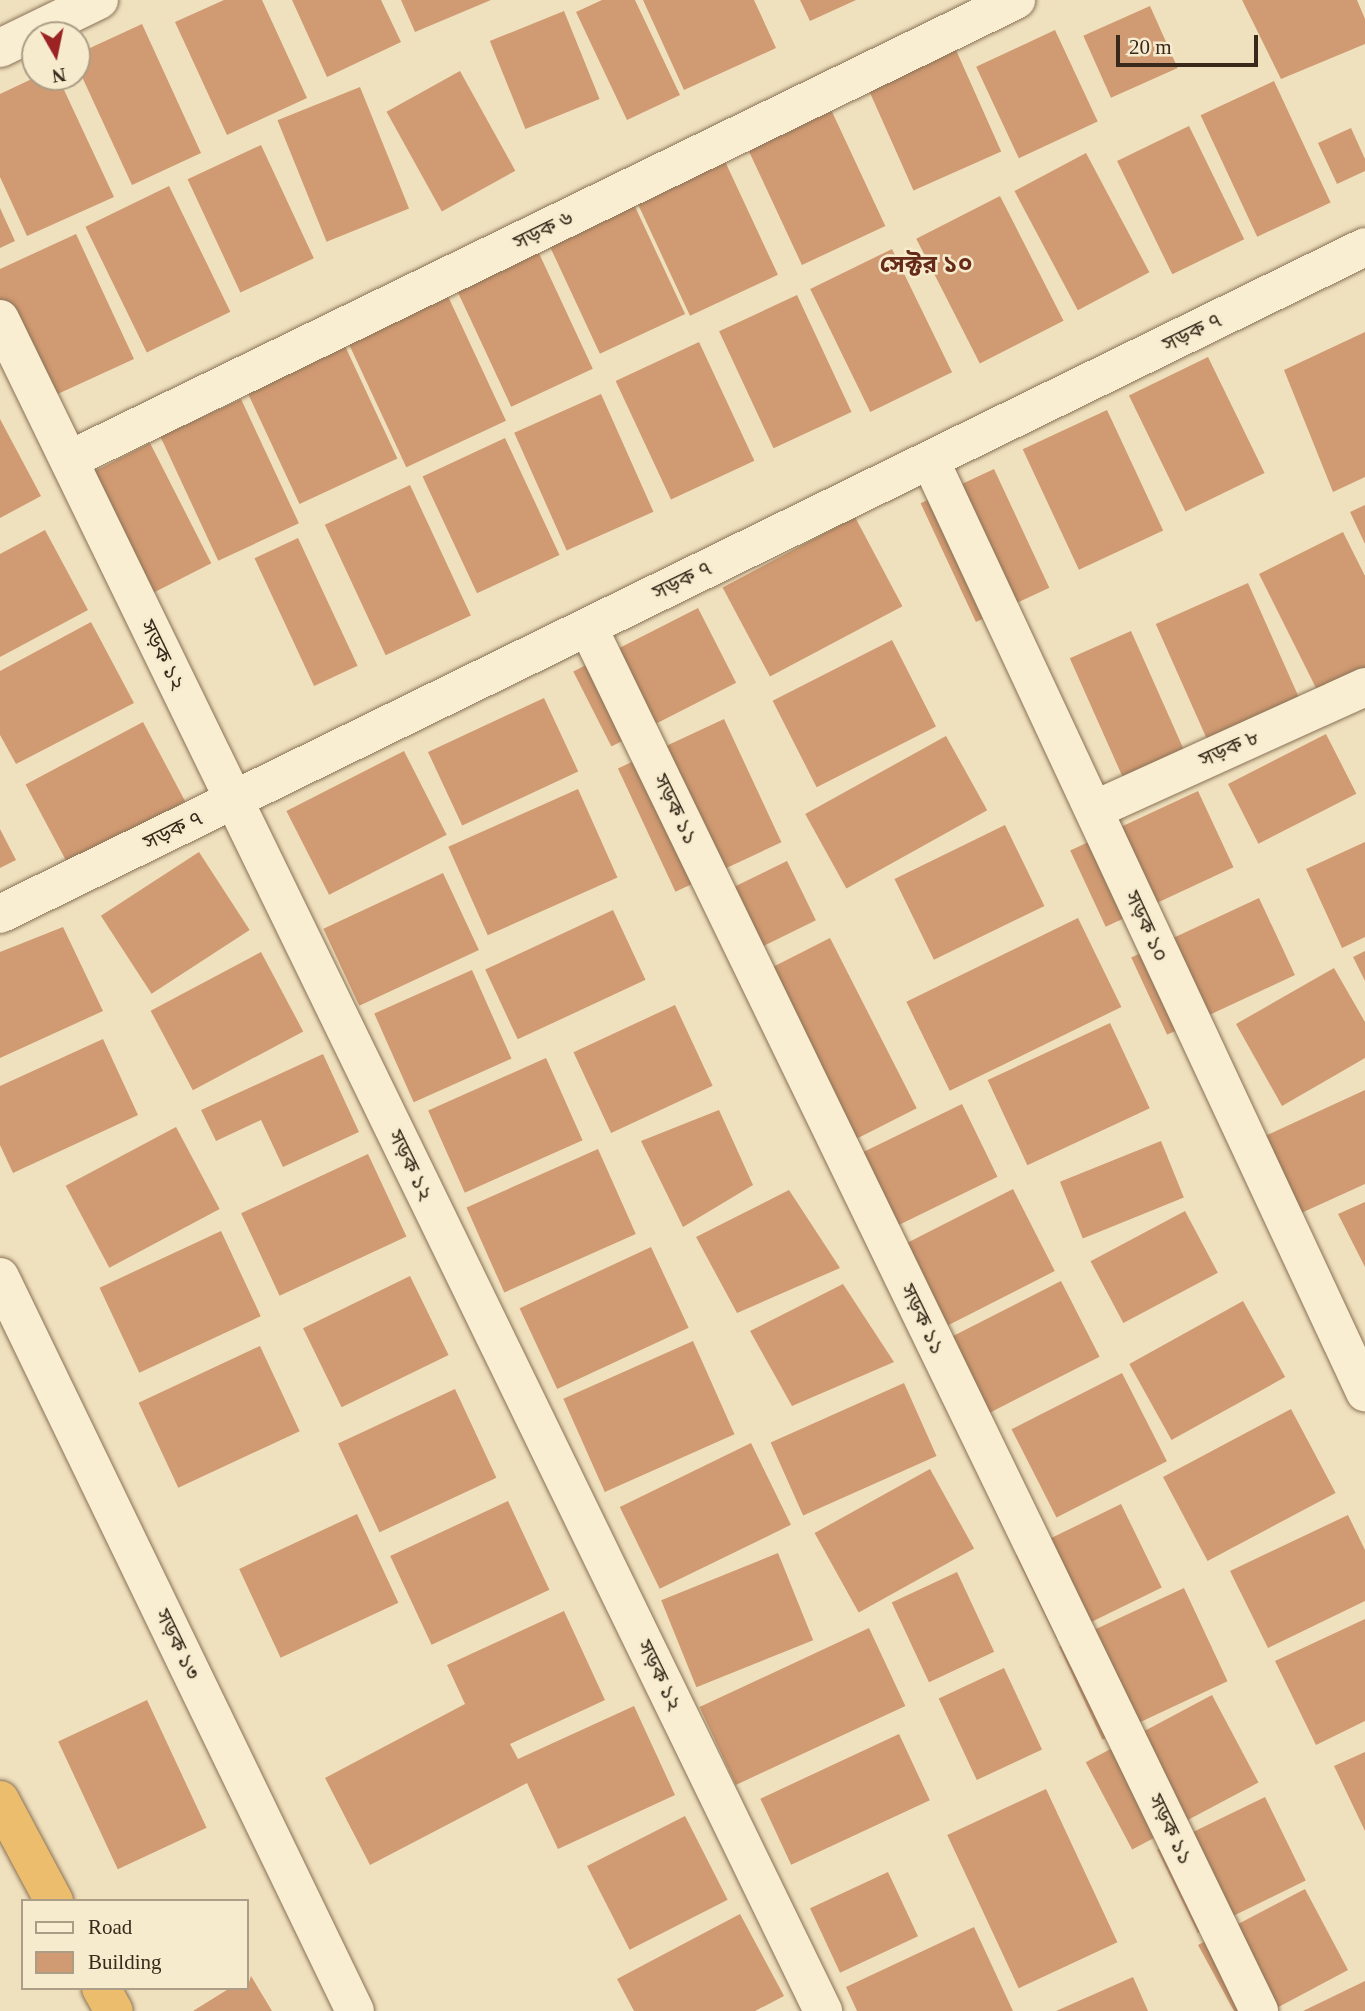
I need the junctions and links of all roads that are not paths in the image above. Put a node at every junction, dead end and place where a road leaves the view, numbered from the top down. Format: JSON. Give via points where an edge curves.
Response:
{"nodes":[{"id":1,"x":99,"y":0,"type":"edge"},
{"id":2,"x":1016,"y":0,"type":"edge"},
{"id":3,"x":0,"y":48,"type":"edge"},
{"id":4,"x":1365,"y":247,"type":"edge"},
{"id":5,"x":0,"y":319,"type":"edge"},
{"id":6,"x":69,"y":460,"type":"junction"},
{"id":7,"x":930,"y":460,"type":"junction"},
{"id":8,"x":588,"y":627,"type":"junction"},
{"id":9,"x":1365,"y":687,"type":"edge"},
{"id":10,"x":234,"y":800,"type":"junction"},
{"id":11,"x":1094,"y":810,"type":"junction"},
{"id":12,"x":0,"y":914,"type":"edge"},
{"id":13,"x":0,"y":1277,"type":"edge"},
{"id":14,"x":1365,"y":1392,"type":"edge"},
{"id":15,"x":0,"y":1800,"type":"edge"},
{"id":16,"x":53,"y":1899,"type":"edge"},
{"id":17,"x":102,"y":1990,"type":"edge"},
{"id":18,"x":114,"y":2011,"type":"edge"},
{"id":19,"x":355,"y":2011,"type":"edge"},
{"id":20,"x":823,"y":2011,"type":"edge"},
{"id":21,"x":1259,"y":2011,"type":"edge"}],
"edges":[{"from":1,"to":3,"type":"street"},
{"from":2,"to":6,"type":"street","name":"সড়ক ৬"},
{"from":4,"to":7,"type":"street","name":"সড়ক ৭"},
{"from":5,"to":6,"type":"street","name":"সড়ক ১২"},
{"from":6,"to":10,"type":"street","name":"সড়ক ১২"},
{"from":7,"to":8,"type":"street","name":"সড়ক ৭"},
{"from":7,"to":11,"type":"street","name":"সড়ক ১০"},
{"from":8,"to":10,"type":"street","name":"সড়ক ৭"},
{"from":8,"to":21,"type":"street","name":"সড়ক ১১"},
{"from":9,"to":11,"type":"street","name":"সড়ক ৮"},
{"from":10,"to":12,"type":"street","name":"সড়ক ৭"},
{"from":10,"to":20,"type":"street","name":"সড়ক ১২"},
{"from":11,"to":14,"type":"street","name":"সড়ক ১০"},
{"from":13,"to":19,"type":"street","name":"সড়ক ১৩"},
{"from":15,"to":16,"type":"highway"},
{"from":17,"to":18,"type":"highway"}]}
